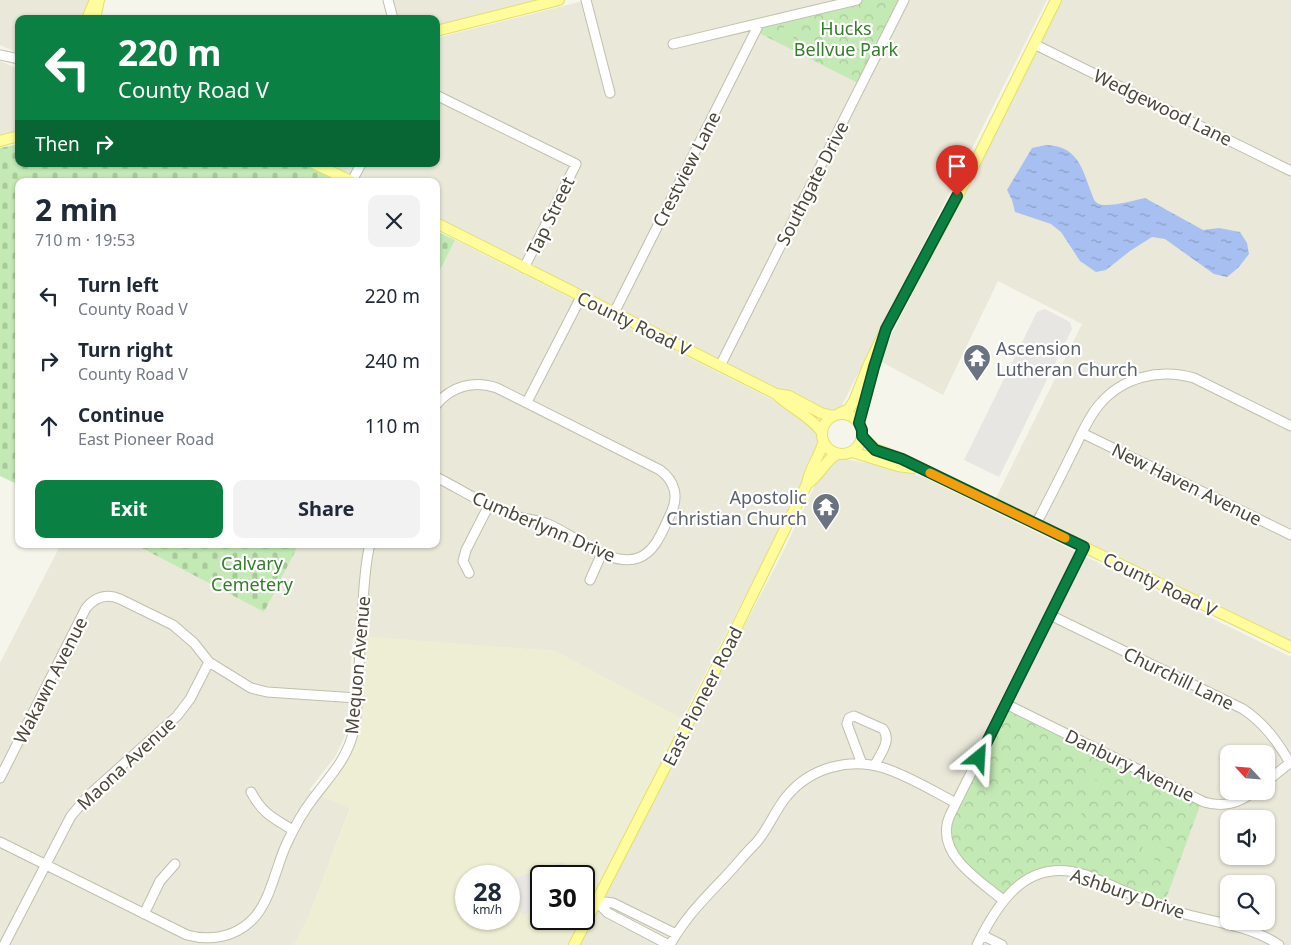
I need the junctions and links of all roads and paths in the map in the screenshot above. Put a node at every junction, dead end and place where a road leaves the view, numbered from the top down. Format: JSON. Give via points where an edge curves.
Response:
{"nodes":[{"id":1,"x":97,"y":0,"type":"edge"},
{"id":2,"x":388,"y":0,"type":"edge"},
{"id":3,"x":559,"y":0,"type":"edge"},
{"id":4,"x":586,"y":0,"type":"edge"},
{"id":5,"x":857,"y":0,"type":"edge"},
{"id":6,"x":904,"y":0,"type":"edge"},
{"id":7,"x":1056,"y":0,"type":"edge"},
{"id":8,"x":89,"y":15,"type":"edge"},
{"id":9,"x":96,"y":15,"type":"edge"},
{"id":10,"x":392,"y":15,"type":"edge"},
{"id":11,"x":759,"y":24,"type":"junction"},
{"id":12,"x":440,"y":31,"type":"edge"},
{"id":13,"x":673,"y":44,"type":"dead end"},
{"id":14,"x":1034,"y":44,"type":"junction"},
{"id":15,"x":0,"y":54,"type":"edge"},
{"id":16,"x":15,"y":58,"type":"edge"},
{"id":17,"x":610,"y":93,"type":"dead end"},
{"id":18,"x":440,"y":97,"type":"edge"},
{"id":19,"x":15,"y":137,"type":"edge"},
{"id":20,"x":0,"y":140,"type":"edge"},
{"id":21,"x":321,"y":167,"type":"edge"},
{"id":22,"x":359,"y":167,"type":"edge"},
{"id":23,"x":1291,"y":170,"type":"edge"},
{"id":24,"x":345,"y":178,"type":"edge"},
{"id":25,"x":353,"y":178,"type":"edge"},
{"id":26,"x":440,"y":225,"type":"edge"},
{"id":27,"x":524,"y":268,"type":"junction"},
{"id":28,"x":581,"y":297,"type":"junction"},
{"id":29,"x":614,"y":313,"type":"junction"},
{"id":30,"x":886,"y":329,"type":"junction"},
{"id":31,"x":720,"y":366,"type":"junction"},
{"id":32,"x":776,"y":394,"type":"junction"},
{"id":33,"x":440,"y":401,"type":"edge"},
{"id":34,"x":527,"y":402,"type":"junction"},
{"id":35,"x":837,"y":415,"type":"junction"},
{"id":36,"x":1290,"y":422,"type":"edge"},
{"id":37,"x":859,"y":423,"type":"junction"},
{"id":38,"x":821,"y":431,"type":"junction"},
{"id":39,"x":1082,"y":433,"type":"junction"},
{"id":40,"x":862,"y":436,"type":"junction"},
{"id":41,"x":824,"y":443,"type":"junction"},
{"id":42,"x":852,"y":452,"type":"junction"},
{"id":43,"x":837,"y":454,"type":"junction"},
{"id":44,"x":921,"y":469,"type":"junction"},
{"id":45,"x":440,"y":479,"type":"edge"},
{"id":46,"x":808,"y":484,"type":"junction"},
{"id":47,"x":489,"y":505,"type":"junction"},
{"id":48,"x":1036,"y":524,"type":"junction"},
{"id":49,"x":1291,"y":535,"type":"edge"},
{"id":50,"x":1084,"y":547,"type":"junction"},
{"id":51,"x":369,"y":548,"type":"edge"},
{"id":52,"x":602,"y":553,"type":"junction"},
{"id":53,"x":468,"y":573,"type":"dead end"},
{"id":54,"x":590,"y":580,"type":"dead end"},
{"id":55,"x":1050,"y":615,"type":"junction"},
{"id":56,"x":1291,"y":647,"type":"edge"},
{"id":57,"x":209,"y":662,"type":"junction"},
{"id":58,"x":357,"y":698,"type":"junction"},
{"id":59,"x":1006,"y":704,"type":"junction"},
{"id":60,"x":1290,"y":762,"type":"edge"},
{"id":61,"x":862,"y":764,"type":"junction"},
{"id":62,"x":875,"y":765,"type":"junction"},
{"id":63,"x":1275,"y":774,"type":"edge"},
{"id":64,"x":0,"y":778,"type":"edge"},
{"id":65,"x":250,"y":792,"type":"dead end"},
{"id":66,"x":1244,"y":800,"type":"edge"},
{"id":67,"x":956,"y":803,"type":"junction"},
{"id":68,"x":293,"y":830,"type":"junction"},
{"id":69,"x":0,"y":842,"type":"edge"},
{"id":70,"x":45,"y":864,"type":"junction"},
{"id":71,"x":175,"y":864,"type":"dead end"},
{"id":72,"x":1003,"y":900,"type":"junction"},
{"id":73,"x":596,"y":901,"type":"junction"},
{"id":74,"x":144,"y":914,"type":"junction"},
{"id":75,"x":676,"y":934,"type":"junction"},
{"id":76,"x":982,"y":935,"type":"junction"},
{"id":77,"x":4,"y":945,"type":"edge"},
{"id":78,"x":574,"y":945,"type":"edge"},
{"id":79,"x":669,"y":945,"type":"edge"},
{"id":80,"x":976,"y":945,"type":"edge"},
{"id":81,"x":1002,"y":945,"type":"edge"},
{"id":82,"x":1279,"y":945,"type":"edge"}],
"edges":[{"from":1,"to":8,"type":"main road"},
{"from":1,"to":9,"type":"main road"},
{"from":2,"to":10,"type":"street"},
{"from":3,"to":12,"type":"main road"},
{"from":4,"to":17,"type":"street"},
{"from":5,"to":11,"type":"street"},
{"from":6,"to":31,"type":"street","name":"Southgate Drive"},
{"from":7,"to":14,"type":"main road"},
{"from":11,"to":13,"type":"street"},
{"from":11,"to":29,"type":"street","name":"Crestview Lane"},
{"from":14,"to":23,"type":"street","name":"Wedgewood Lane"},
{"from":14,"to":30,"type":"main road"},
{"from":15,"to":16,"type":"street"},
{"from":18,"to":27,"type":"street","name":"Tap Street","via":[[576,164]]},
{"from":19,"to":20,"type":"main road"},
{"from":21,"to":24,"type":"main road"},
{"from":22,"to":25,"type":"street"},
{"from":26,"to":27,"type":"main road","name":"County Road V"},
{"from":27,"to":28,"type":"main road","name":"County Road V"},
{"from":28,"to":29,"type":"main road","name":"County Road V"},
{"from":28,"to":34,"type":"street"},
{"from":29,"to":31,"type":"main road","name":"County Road V"},
{"from":30,"to":35,"type":"main road","via":[[854,401],[849,409]]},
{"from":30,"to":37,"type":"main road"},
{"from":31,"to":32,"type":"main road","name":"County Road V"},
{"from":32,"to":35,"type":"main road","name":"County Road V","via":[[788,396],[821,413]]},
{"from":32,"to":38,"type":"main road"},
{"from":33,"to":34,"type":"street","via":[[451,391],[476,384],[492,386]]},
{"from":34,"to":52,"type":"street","name":"Cumberlynn Drive","via":[[660,470],[672,482],[674,505],[651,550],[631,560]]},
{"from":35,"to":37,"type":"main road","via":[[850,416]]},
{"from":35,"to":38,"type":"main road","via":[[828,419]]},
{"from":36,"to":39,"type":"street","via":[[1194,378],[1162,374],[1132,381],[1109,394]]},
{"from":37,"to":40,"type":"main road"},
{"from":38,"to":41,"type":"main road"},
{"from":39,"to":48,"type":"street"},
{"from":39,"to":49,"type":"street","name":"New Haven Avenue"},
{"from":40,"to":42,"type":"main road"},
{"from":40,"to":44,"type":"main road","name":"County Road V","via":[[875,450]]},
{"from":41,"to":43,"type":"main road"},
{"from":41,"to":46,"type":"main road","via":[[808,474]]},
{"from":42,"to":43,"type":"main road"},
{"from":42,"to":44,"type":"main road","name":"County Road V","via":[[898,466]]},
{"from":43,"to":46,"type":"main road","name":"East Pioneer Road"},
{"from":44,"to":48,"type":"main road","name":"County Road V"},
{"from":45,"to":47,"type":"street","name":"Cumberlynn Drive"},
{"from":46,"to":73,"type":"main road","name":"East Pioneer Road"},
{"from":47,"to":52,"type":"street","name":"Cumberlynn Drive","via":[[509,514],[547,523]]},
{"from":47,"to":53,"type":"street","via":[[466,550],[463,560]]},
{"from":48,"to":50,"type":"main road","name":"County Road V"},
{"from":50,"to":55,"type":"street"},
{"from":50,"to":56,"type":"main road","name":"County Road V"},
{"from":51,"to":58,"type":"street","name":"Mequon Avenue"},
{"from":52,"to":54,"type":"street"},
{"from":55,"to":59,"type":"street"},
{"from":55,"to":60,"type":"street","name":"Churchill Lane","via":[[1243,709],[1271,734]]},
{"from":57,"to":58,"type":"street","via":[[259,691]]},
{"from":57,"to":64,"type":"street","name":"Wakawn Avenue","via":[[190,639],[169,624],[115,597],[95,599],[86,608]]},
{"from":57,"to":70,"type":"street","name":"Maona Avenue","via":[[183,709],[73,812]]},
{"from":58,"to":68,"type":"street","name":"Mequon Avenue","via":[[355,725],[346,752]]},
{"from":59,"to":66,"type":"street","name":"Danbury Avenue","via":[[1204,802],[1219,805]]},
{"from":59,"to":67,"type":"street"},
{"from":60,"to":63,"type":"street"},
{"from":61,"to":62,"type":"street"},
{"from":61,"to":62,"type":"street","via":[[847,724],[854,716],[886,733],[886,744]]},
{"from":61,"to":75,"type":"street","via":[[829,768],[796,786],[783,800],[754,846],[696,906]]},
{"from":62,"to":67,"type":"street","via":[[898,773]]},
{"from":65,"to":68,"type":"street","via":[[266,814]]},
{"from":67,"to":72,"type":"street","via":[[947,826],[949,846],[959,862]]},
{"from":68,"to":74,"type":"street","name":"Mequon Avenue","via":[[263,906],[240,929],[220,937],[200,938],[181,933]]},
{"from":69,"to":70,"type":"street"},
{"from":70,"to":74,"type":"street","name":"Mequon Avenue"},
{"from":70,"to":77,"type":"street","name":"Maona Avenue"},
{"from":71,"to":74,"type":"street","via":[[160,881]]},
{"from":72,"to":76,"type":"street","name":"Ashbury Drive"},
{"from":72,"to":82,"type":"street","name":"Ashbury Drive","via":[[1017,886],[1037,875],[1054,871],[1074,872],[1163,907],[1258,933]]},
{"from":73,"to":75,"type":"street","via":[[613,902]]},
{"from":73,"to":78,"type":"main road","name":"East Pioneer Road"},
{"from":73,"to":79,"type":"street","via":[[608,913]]},
{"from":75,"to":79,"type":"street"},
{"from":76,"to":80,"type":"street","name":"Ashbury Drive"},
{"from":76,"to":81,"type":"street"}]}
